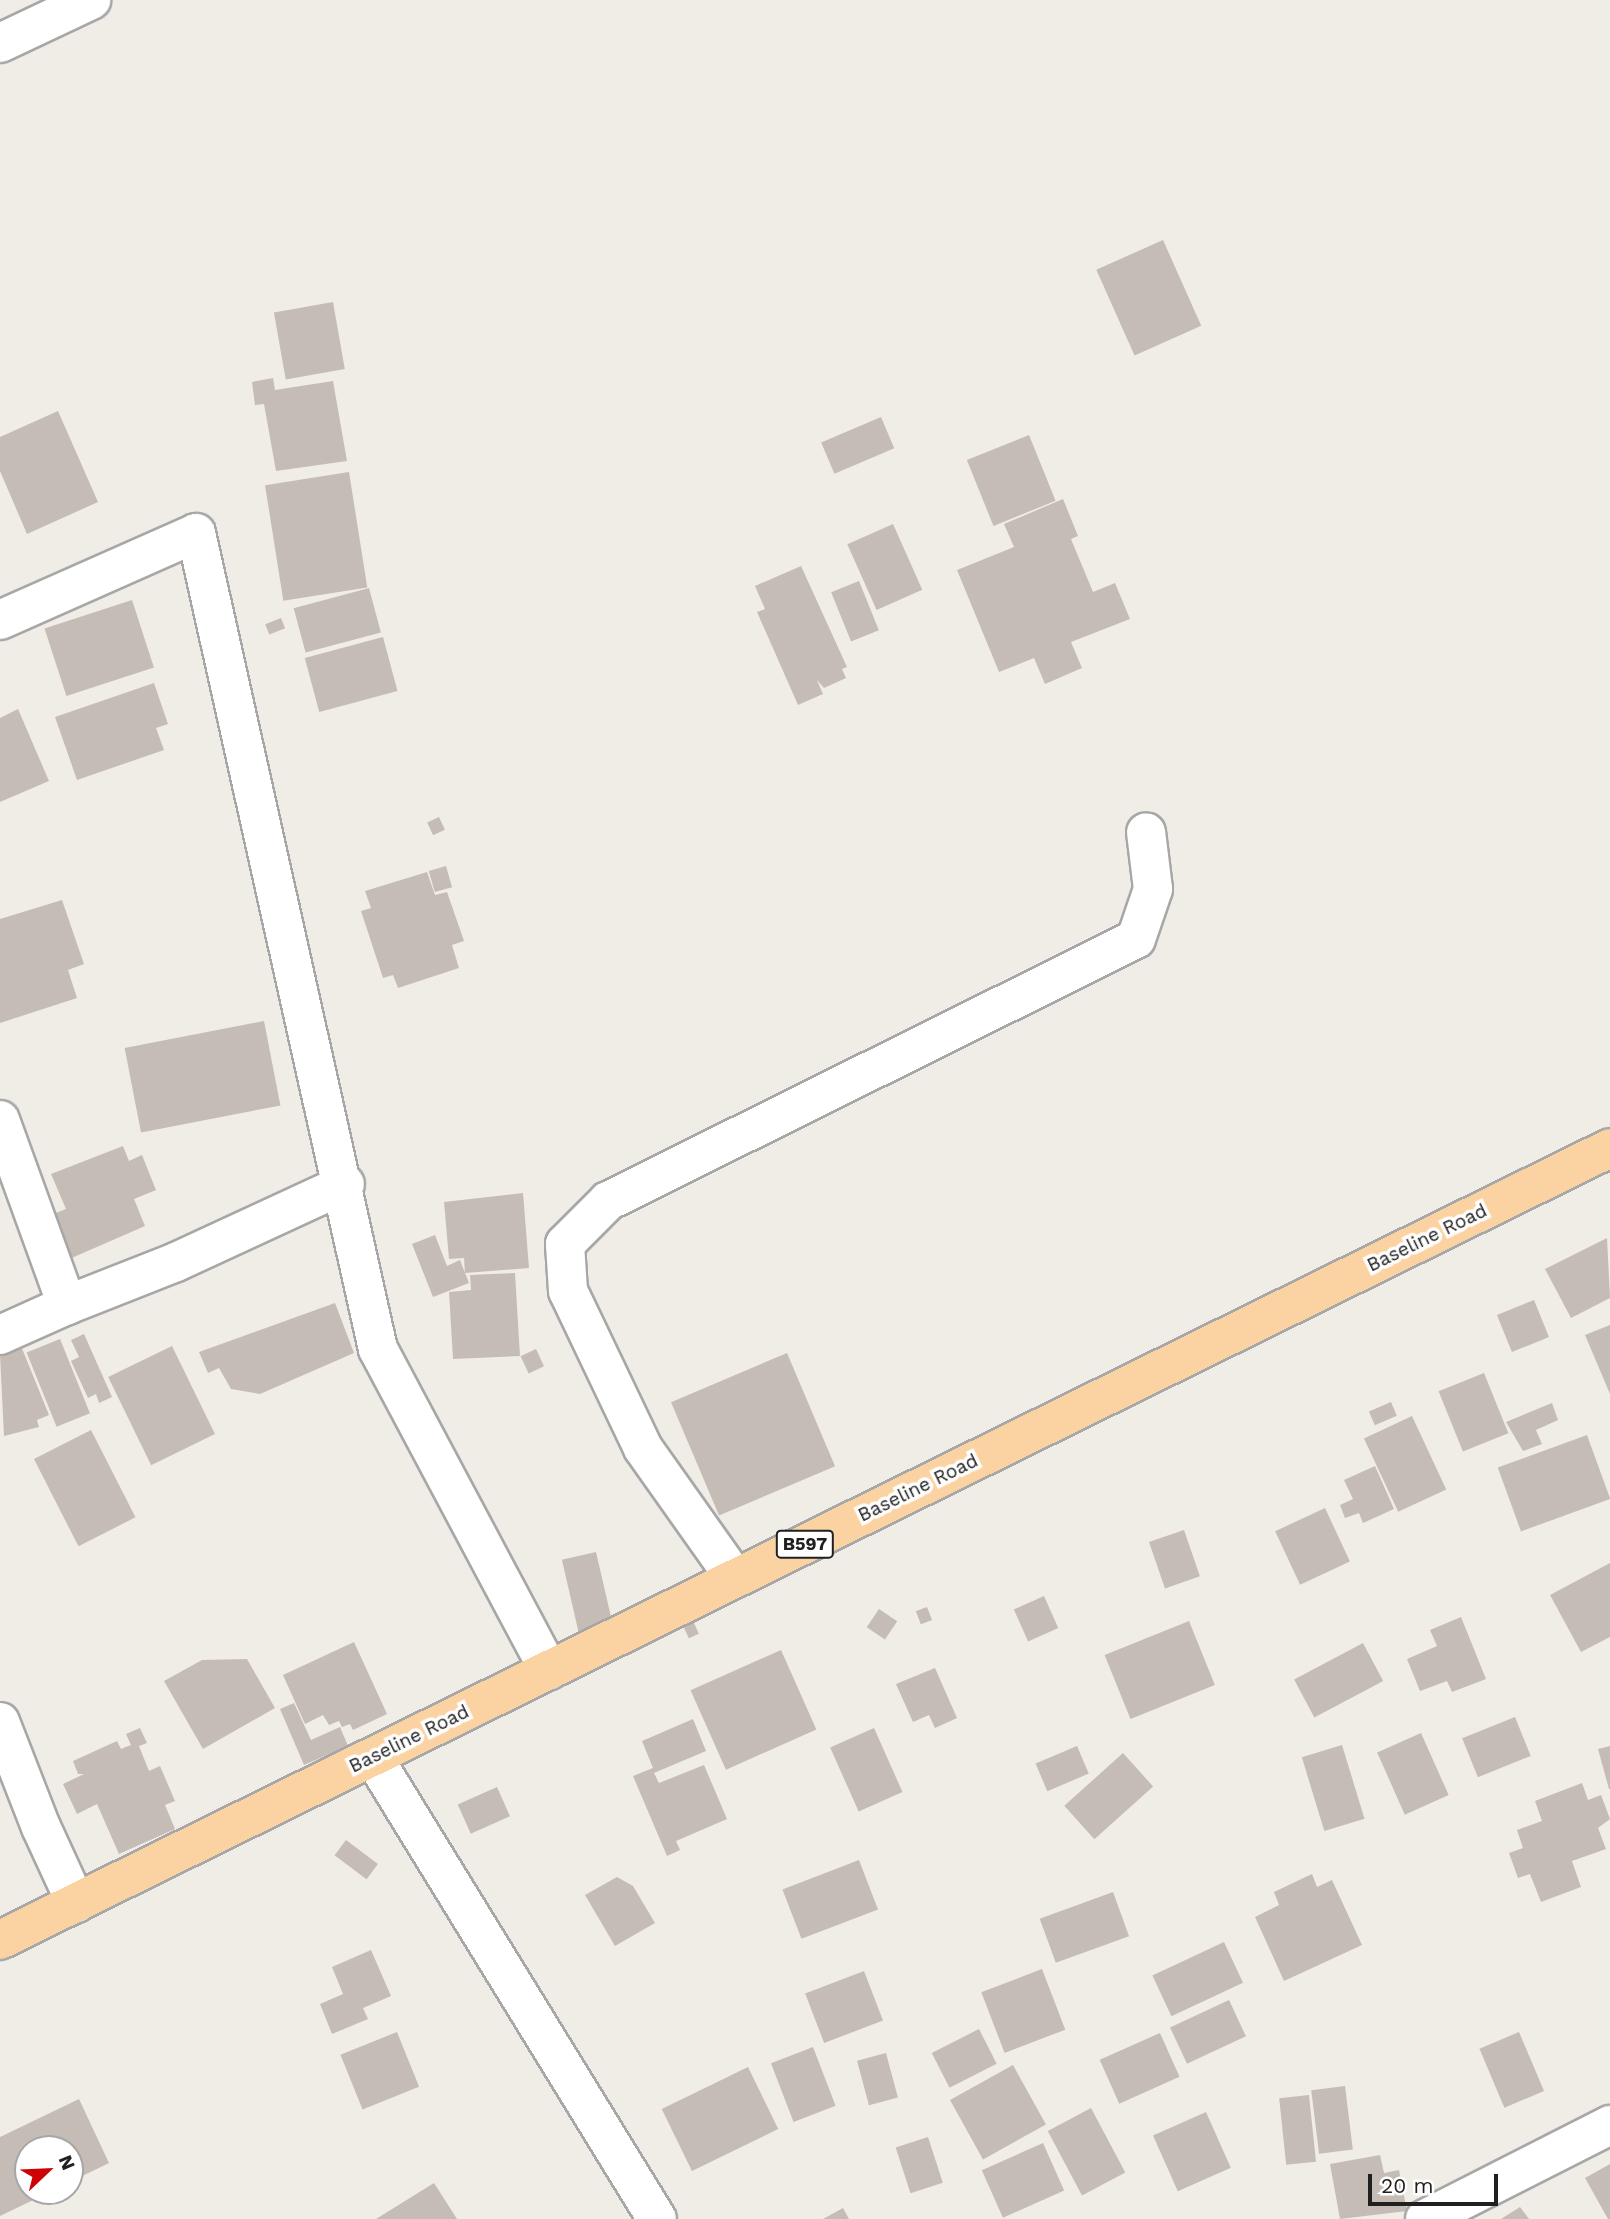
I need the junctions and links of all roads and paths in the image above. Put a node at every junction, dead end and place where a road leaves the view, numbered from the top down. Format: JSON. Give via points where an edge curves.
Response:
{"nodes":[{"id":1,"x":92,"y":0,"type":"edge"},
{"id":2,"x":0,"y":43,"type":"edge"},
{"id":3,"x":0,"y":620,"type":"edge"},
{"id":4,"x":1146,"y":832,"type":"dead end"},
{"id":5,"x":0,"y":1120,"type":"edge"},
{"id":6,"x":1610,"y":1148,"type":"edge"},
{"id":7,"x":345,"y":1184,"type":"junction"},
{"id":8,"x":67,"y":1306,"type":"junction"},
{"id":9,"x":0,"y":1335,"type":"edge"},
{"id":10,"x":735,"y":1578,"type":"junction"},
{"id":11,"x":549,"y":1670,"type":"junction"},
{"id":12,"x":0,"y":1722,"type":"edge"},
{"id":13,"x":373,"y":1757,"type":"junction"},
{"id":14,"x":76,"y":1903,"type":"junction"},
{"id":15,"x":0,"y":1940,"type":"edge"},
{"id":16,"x":1610,"y":2125,"type":"edge"},
{"id":17,"x":657,"y":2219,"type":"edge"},
{"id":18,"x":1425,"y":2219,"type":"edge"}],
"edges":[{"from":1,"to":2,"type":"street"},
{"from":3,"to":7,"type":"street","via":[[196,533]]},
{"from":4,"to":10,"type":"street","via":[[1153,889],[1136,939],[608,1200],[565,1244],[568,1291],[643,1448]]},
{"from":5,"to":8,"type":"street"},
{"from":6,"to":10,"type":"main road","name":"Baseline Road","number":"B597"},
{"from":7,"to":8,"type":"street","via":[[176,1262]]},
{"from":7,"to":11,"type":"street","via":[[378,1349]]},
{"from":8,"to":9,"type":"street"},
{"from":10,"to":11,"type":"main road","name":"Baseline Road","number":"B597"},
{"from":11,"to":13,"type":"main road","name":"Baseline Road","number":"B597"},
{"from":12,"to":14,"type":"street"},
{"from":13,"to":14,"type":"main road","name":"Baseline Road","number":"B597"},
{"from":13,"to":17,"type":"street"},
{"from":14,"to":15,"type":"main road","name":"Baseline Road","number":"B597"},
{"from":16,"to":18,"type":"street"}]}
